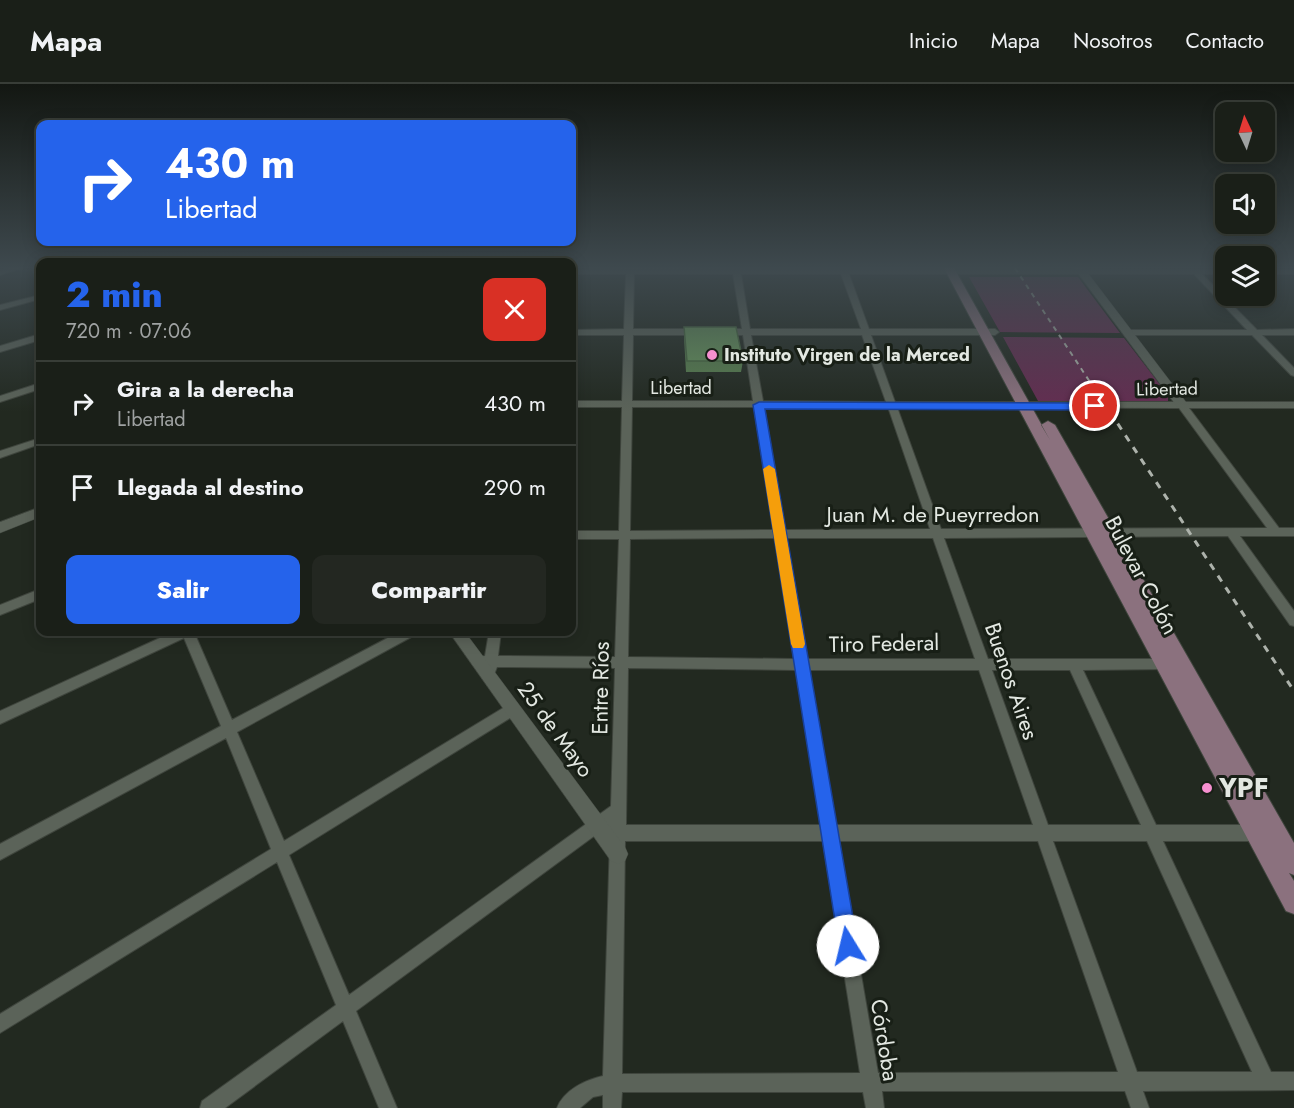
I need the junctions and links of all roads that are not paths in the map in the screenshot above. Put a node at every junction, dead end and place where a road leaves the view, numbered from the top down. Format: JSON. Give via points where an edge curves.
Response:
{"nodes":[{"id":1,"x":629,"y":316,"type":"edge"},
{"id":2,"x":744,"y":316,"type":"edge"},
{"id":3,"x":860,"y":316,"type":"edge"},
{"id":4,"x":981,"y":316,"type":"edge"},
{"id":5,"x":1116,"y":316,"type":"edge"},
{"id":6,"x":1238,"y":316,"type":"edge"},
{"id":7,"x":576,"y":332,"type":"edge"},
{"id":8,"x":628,"y":332,"type":"junction"},
{"id":9,"x":747,"y":332,"type":"junction"},
{"id":10,"x":866,"y":332,"type":"junction"},
{"id":11,"x":990,"y":332,"type":"junction"},
{"id":12,"x":1294,"y":332,"type":"edge"},
{"id":13,"x":1130,"y":333,"type":"junction"},
{"id":14,"x":1254,"y":333,"type":"junction"},
{"id":15,"x":36,"y":339,"type":"edge"},
{"id":16,"x":0,"y":350,"type":"edge"},
{"id":17,"x":1294,"y":373,"type":"edge"},
{"id":18,"x":36,"y":387,"type":"edge"},
{"id":19,"x":0,"y":399,"type":"edge"},
{"id":20,"x":576,"y":404,"type":"edge"},
{"id":21,"x":627,"y":405,"type":"junction"},
{"id":22,"x":759,"y":405,"type":"junction"},
{"id":23,"x":1182,"y":405,"type":"junction"},
{"id":24,"x":1294,"y":405,"type":"edge"},
{"id":25,"x":892,"y":406,"type":"junction"},
{"id":26,"x":1031,"y":406,"type":"junction"},
{"id":27,"x":36,"y":442,"type":"edge"},
{"id":28,"x":0,"y":455,"type":"edge"},
{"id":29,"x":36,"y":514,"type":"edge"},
{"id":30,"x":0,"y":528,"type":"edge"},
{"id":31,"x":1275,"y":531,"type":"junction"},
{"id":32,"x":1101,"y":532,"type":"junction"},
{"id":33,"x":1231,"y":532,"type":"junction"},
{"id":34,"x":1294,"y":532,"type":"edge"},
{"id":35,"x":937,"y":533,"type":"junction"},
{"id":36,"x":624,"y":534,"type":"junction"},
{"id":37,"x":780,"y":534,"type":"junction"},
{"id":38,"x":576,"y":535,"type":"edge"},
{"id":39,"x":36,"y":596,"type":"edge"},
{"id":40,"x":0,"y":610,"type":"edge"},
{"id":41,"x":1294,"y":621,"type":"edge"},
{"id":42,"x":177,"y":636,"type":"edge"},
{"id":43,"x":188,"y":636,"type":"edge"},
{"id":44,"x":402,"y":636,"type":"edge"},
{"id":45,"x":460,"y":636,"type":"edge"},
{"id":46,"x":494,"y":636,"type":"edge"},
{"id":47,"x":622,"y":663,"type":"junction"},
{"id":48,"x":983,"y":663,"type":"junction"},
{"id":49,"x":1074,"y":664,"type":"junction"},
{"id":50,"x":1164,"y":664,"type":"junction"},
{"id":51,"x":1182,"y":664,"type":"junction"},
{"id":52,"x":801,"y":665,"type":"junction"},
{"id":53,"x":486,"y":666,"type":"junction"},
{"id":54,"x":513,"y":709,"type":"junction"},
{"id":55,"x":0,"y":718,"type":"edge"},
{"id":56,"x":229,"y":729,"type":"junction"},
{"id":57,"x":619,"y":809,"type":"junction"},
{"id":58,"x":597,"y":825,"type":"junction"},
{"id":59,"x":1276,"y":832,"type":"junction"},
{"id":60,"x":619,"y":833,"type":"junction"},
{"id":61,"x":829,"y":833,"type":"junction"},
{"id":62,"x":1256,"y":833,"type":"junction"},
{"id":63,"x":1043,"y":834,"type":"junction"},
{"id":64,"x":1152,"y":834,"type":"junction"},
{"id":65,"x":0,"y":852,"type":"edge"},
{"id":66,"x":281,"y":852,"type":"junction"},
{"id":67,"x":618,"y":854,"type":"junction"},
{"id":68,"x":1294,"y":864,"type":"edge"},
{"id":69,"x":1294,"y":903,"type":"edge"},
{"id":70,"x":346,"y":1008,"type":"junction"},
{"id":71,"x":0,"y":1024,"type":"edge"},
{"id":72,"x":871,"y":1081,"type":"junction"},
{"id":73,"x":1131,"y":1081,"type":"junction"},
{"id":74,"x":1294,"y":1081,"type":"edge"},
{"id":75,"x":1266,"y":1082,"type":"junction"},
{"id":76,"x":612,"y":1083,"type":"junction"},
{"id":77,"x":208,"y":1108,"type":"edge"},
{"id":78,"x":388,"y":1108,"type":"edge"},
{"id":79,"x":566,"y":1108,"type":"edge"},
{"id":80,"x":612,"y":1108,"type":"edge"},
{"id":81,"x":875,"y":1108,"type":"edge"},
{"id":82,"x":1140,"y":1108,"type":"edge"}],
"edges":[{"from":1,"to":8,"type":"street","name":"Entre Ríos"},
{"from":2,"to":9,"type":"street","name":"Córdoba"},
{"from":3,"to":10,"type":"street","name":"Buenos Aires"},
{"from":4,"to":11,"type":"main road","name":"Bulevar Colón"},
{"from":5,"to":13,"type":"street"},
{"from":6,"to":14,"type":"street"},
{"from":7,"to":8,"type":"street"},
{"from":8,"to":9,"type":"street"},
{"from":8,"to":21,"type":"street","name":"Entre Ríos"},
{"from":9,"to":10,"type":"street"},
{"from":9,"to":22,"type":"street","name":"Córdoba"},
{"from":10,"to":11,"type":"street"},
{"from":10,"to":25,"type":"street","name":"Buenos Aires"},
{"from":11,"to":26,"type":"main road","name":"Bulevar Colón"},
{"from":12,"to":14,"type":"street"},
{"from":13,"to":14,"type":"street"},
{"from":13,"to":23,"type":"street"},
{"from":14,"to":17,"type":"street"},
{"from":15,"to":16,"type":"street"},
{"from":18,"to":19,"type":"street"},
{"from":20,"to":21,"type":"street","name":"Libertad"},
{"from":21,"to":22,"type":"street","name":"Libertad"},
{"from":21,"to":36,"type":"street","name":"Entre Ríos"},
{"from":22,"to":25,"type":"street","name":"Libertad"},
{"from":22,"to":37,"type":"street","name":"Córdoba"},
{"from":23,"to":24,"type":"street","name":"Libertad"},
{"from":23,"to":26,"type":"street","name":"Libertad"},
{"from":23,"to":31,"type":"street"},
{"from":25,"to":26,"type":"street","name":"Libertad"},
{"from":25,"to":35,"type":"street","name":"Buenos Aires"},
{"from":26,"to":32,"type":"main road","name":"Bulevar Colón"},
{"from":27,"to":28,"type":"street"},
{"from":29,"to":30,"type":"street"},
{"from":31,"to":33,"type":"street","name":"Juan M. de Pueyrredon"},
{"from":31,"to":34,"type":"street","name":"Juan M. de Pueyrredon"},
{"from":32,"to":33,"type":"street","name":"Juan M. de Pueyrredon"},
{"from":32,"to":35,"type":"street","name":"Juan M. de Pueyrredon"},
{"from":32,"to":50,"type":"main road","name":"Bulevar Colón"},
{"from":32,"to":51,"type":"main road","name":"Bulevar Colón"},
{"from":33,"to":41,"type":"street"},
{"from":35,"to":37,"type":"street","name":"Juan M. de Pueyrredon"},
{"from":35,"to":48,"type":"street","name":"Buenos Aires"},
{"from":36,"to":37,"type":"street","name":"Juan M. de Pueyrredon"},
{"from":36,"to":38,"type":"street","name":"Juan M. de Pueyrredon"},
{"from":36,"to":47,"type":"street","name":"Entre Ríos"},
{"from":37,"to":52,"type":"street","name":"Córdoba"},
{"from":39,"to":40,"type":"street"},
{"from":42,"to":55,"type":"street"},
{"from":43,"to":56,"type":"street"},
{"from":44,"to":56,"type":"street"},
{"from":45,"to":53,"type":"street","name":"25 de Mayo"},
{"from":46,"to":53,"type":"street"},
{"from":47,"to":52,"type":"street","name":"Tiro Federal"},
{"from":47,"to":53,"type":"street","name":"Tiro Federal"},
{"from":47,"to":57,"type":"street","name":"Entre Ríos"},
{"from":48,"to":49,"type":"street","name":"Tiro Federal"},
{"from":48,"to":52,"type":"street","name":"Tiro Federal"},
{"from":48,"to":63,"type":"street","name":"Buenos Aires"},
{"from":49,"to":50,"type":"street","name":"Tiro Federal"},
{"from":49,"to":64,"type":"street"},
{"from":50,"to":51,"type":"street","name":"Tiro Federal"},
{"from":50,"to":62,"type":"main road","name":"Bulevar Colón"},
{"from":51,"to":59,"type":"main road","name":"Bulevar Colón"},
{"from":52,"to":61,"type":"street","name":"Córdoba"},
{"from":53,"to":54,"type":"street","name":"25 de Mayo"},
{"from":54,"to":58,"type":"street","name":"25 de Mayo"},
{"from":54,"to":66,"type":"street"},
{"from":56,"to":65,"type":"street"},
{"from":56,"to":66,"type":"street"},
{"from":57,"to":58,"type":"street"},
{"from":57,"to":60,"type":"street","name":"Entre Ríos"},
{"from":58,"to":60,"type":"street"},
{"from":58,"to":67,"type":"street","name":"25 de Mayo"},
{"from":58,"to":70,"type":"street"},
{"from":59,"to":62,"type":"street"},
{"from":59,"to":68,"type":"main road","name":"Bulevar Colón"},
{"from":60,"to":61,"type":"street"},
{"from":60,"to":67,"type":"street","name":"Entre Ríos"},
{"from":61,"to":63,"type":"street"},
{"from":61,"to":72,"type":"street","name":"Córdoba"},
{"from":62,"to":64,"type":"street"},
{"from":62,"to":69,"type":"main road","name":"Bulevar Colón"},
{"from":63,"to":64,"type":"street"},
{"from":63,"to":73,"type":"street","name":"Buenos Aires"},
{"from":64,"to":75,"type":"street"},
{"from":66,"to":70,"type":"street"},
{"from":66,"to":71,"type":"street"},
{"from":67,"to":76,"type":"street","name":"Entre Ríos"},
{"from":70,"to":77,"type":"street"},
{"from":70,"to":78,"type":"street"},
{"from":72,"to":73,"type":"street"},
{"from":72,"to":76,"type":"street"},
{"from":72,"to":81,"type":"street","name":"Córdoba"},
{"from":73,"to":75,"type":"street"},
{"from":73,"to":82,"type":"street","name":"Buenos Aires"},
{"from":74,"to":75,"type":"street"},
{"from":76,"to":79,"type":"street","via":[[588,1089]]},
{"from":76,"to":80,"type":"street","name":"Entre Ríos"}]}
